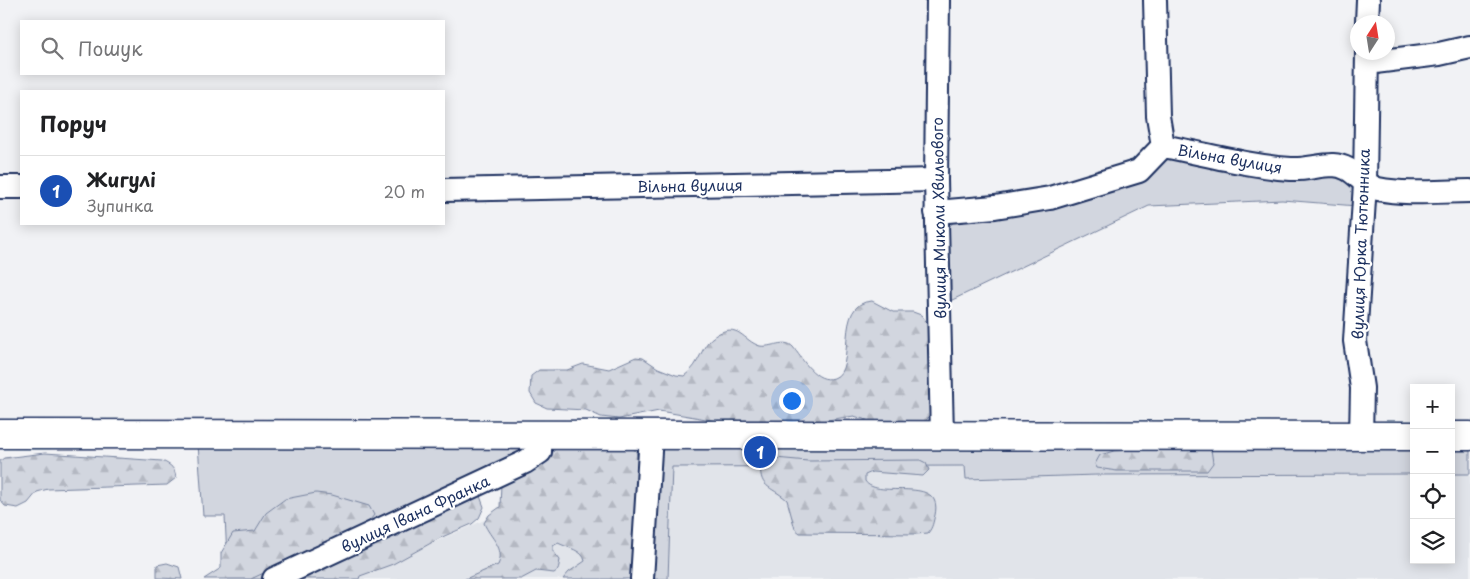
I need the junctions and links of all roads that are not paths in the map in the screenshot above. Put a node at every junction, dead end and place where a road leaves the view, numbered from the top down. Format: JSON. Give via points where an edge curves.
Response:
{"nodes":[{"id":1,"x":938,"y":0,"type":"edge"},
{"id":2,"x":1155,"y":0,"type":"edge"},
{"id":3,"x":1368,"y":0,"type":"edge"},
{"id":4,"x":1368,"y":15,"type":"edge"},
{"id":5,"x":1470,"y":47,"type":"edge"},
{"id":6,"x":1395,"y":56,"type":"edge"},
{"id":7,"x":1367,"y":60,"type":"edge"},
{"id":8,"x":1163,"y":146,"type":"junction"},
{"id":9,"x":936,"y":180,"type":"junction"},
{"id":10,"x":1365,"y":184,"type":"junction"},
{"id":11,"x":0,"y":187,"type":"edge"},
{"id":12,"x":20,"y":187,"type":"edge"},
{"id":13,"x":445,"y":190,"type":"edge"},
{"id":14,"x":1470,"y":191,"type":"edge"},
{"id":15,"x":936,"y":212,"type":"junction"},
{"id":16,"x":0,"y":434,"type":"edge"},
{"id":17,"x":540,"y":434,"type":"junction"},
{"id":18,"x":651,"y":435,"type":"junction"},
{"id":19,"x":942,"y":435,"type":"junction"},
{"id":20,"x":1361,"y":436,"type":"junction"},
{"id":21,"x":1410,"y":436,"type":"edge"},
{"id":22,"x":1455,"y":436,"type":"edge"},
{"id":23,"x":1470,"y":436,"type":"edge"},
{"id":24,"x":274,"y":579,"type":"edge"},
{"id":25,"x":642,"y":579,"type":"edge"}],
"edges":[{"from":1,"to":9,"type":"street","name":"вулиця Миколи Хвильового"},
{"from":2,"to":8,"type":"street","via":[[1158,116]]},
{"from":3,"to":4,"type":"street"},
{"from":5,"to":6,"type":"street","via":[[1439,54]]},
{"from":7,"to":10,"type":"street","name":"вулиця Юрка Тютюнника"},
{"from":8,"to":10,"type":"street","name":"Вільна вулиця","via":[[1291,169],[1333,165],[1349,168]]},
{"from":8,"to":15,"type":"street","name":"Вільна вулиця","via":[[1139,171],[1050,198]]},
{"from":9,"to":13,"type":"street","name":"Вільна вулиця"},
{"from":9,"to":15,"type":"street","name":"вулиця Миколи Хвильового"},
{"from":10,"to":14,"type":"street","name":"Вільна вулиця","via":[[1394,191]]},
{"from":10,"to":20,"type":"street","name":"вулиця Юрка Тютюнника","via":[[1355,341],[1362,388]]},
{"from":11,"to":12,"type":"street"},
{"from":15,"to":19,"type":"street","name":"вулиця Миколи Хвильового"},
{"from":16,"to":17,"type":"street"},
{"from":17,"to":18,"type":"street"},
{"from":17,"to":24,"type":"street","name":"вулиця Івана Франка","via":[[540,452],[525,462]]},
{"from":18,"to":19,"type":"street"},
{"from":18,"to":25,"type":"street"},
{"from":19,"to":20,"type":"street"},
{"from":20,"to":21,"type":"street"},
{"from":22,"to":23,"type":"street"}]}
